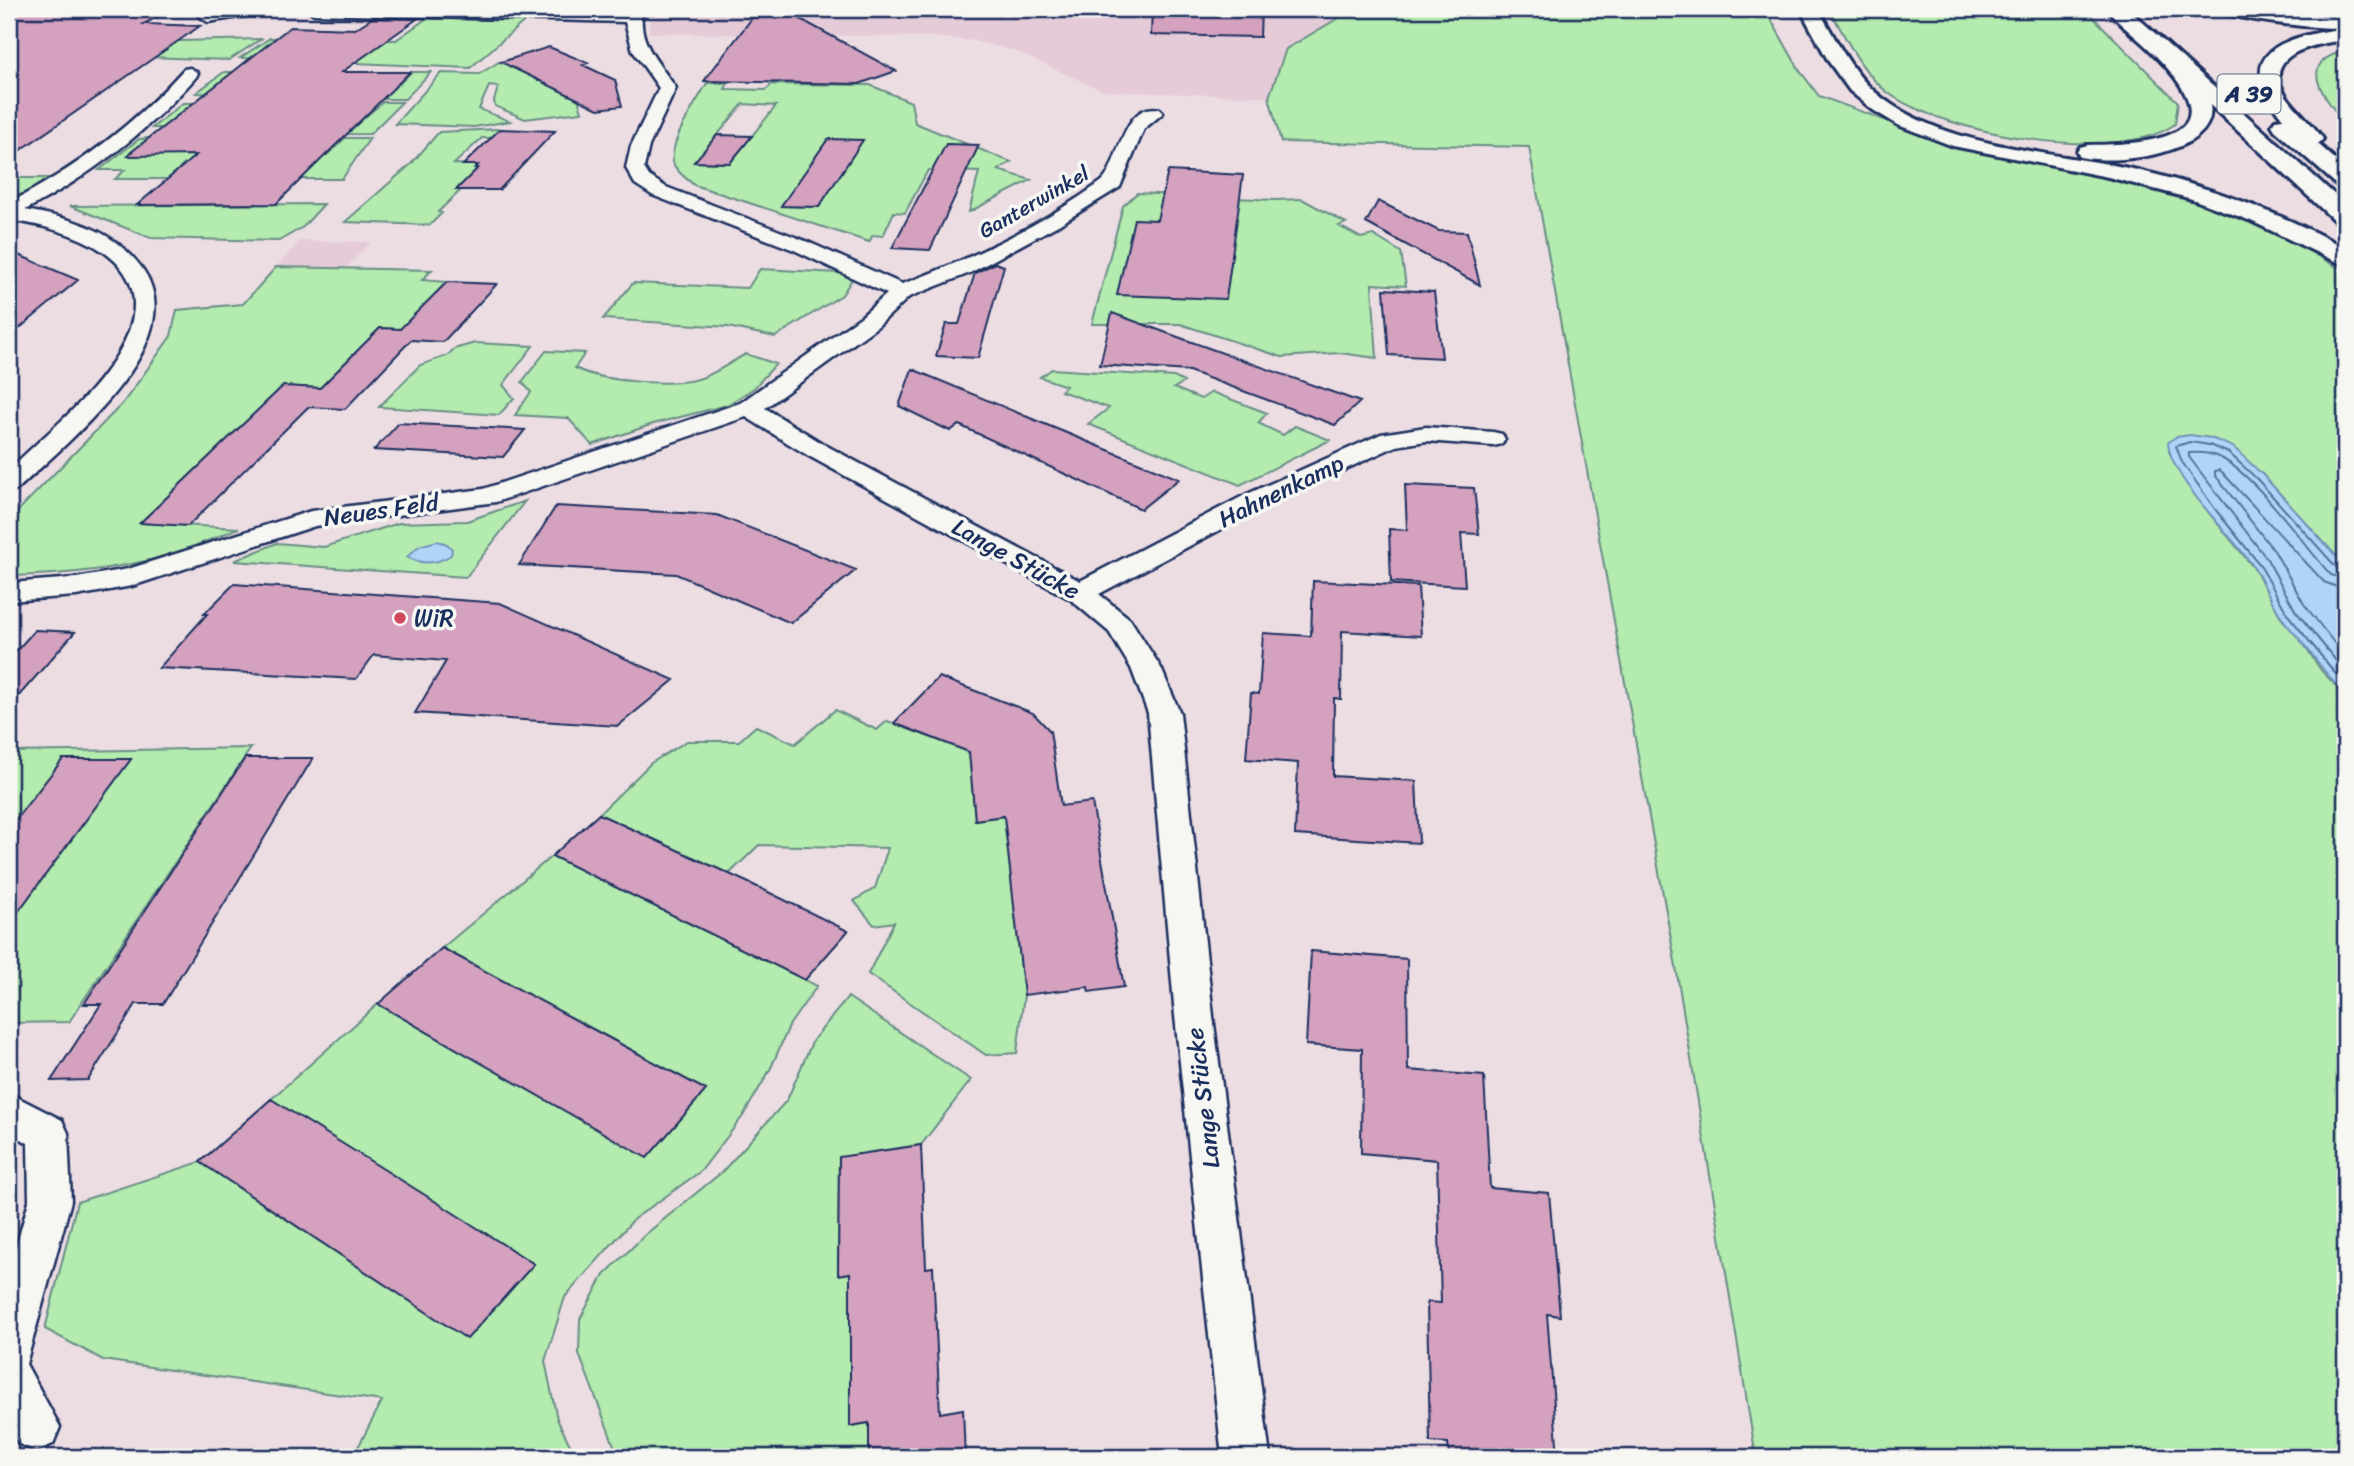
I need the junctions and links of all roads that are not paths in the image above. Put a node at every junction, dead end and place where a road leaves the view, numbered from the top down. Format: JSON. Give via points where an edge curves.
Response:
{"nodes":[{"id":1,"x":258,"y":9,"type":"edge"},
{"id":2,"x":314,"y":9,"type":"edge"},
{"id":3,"x":1809,"y":9,"type":"edge"},
{"id":4,"x":2117,"y":9,"type":"edge"},
{"id":5,"x":2225,"y":9,"type":"edge"},
{"id":6,"x":634,"y":13,"type":"edge"},
{"id":7,"x":208,"y":17,"type":"dead end"},
{"id":8,"x":2345,"y":23,"type":"edge"},
{"id":9,"x":2345,"y":34,"type":"edge"},
{"id":10,"x":2160,"y":48,"type":"junction"},
{"id":11,"x":190,"y":73,"type":"dead end"},
{"id":12,"x":1863,"y":92,"type":"junction"},
{"id":13,"x":2254,"y":99,"type":"dead end"},
{"id":14,"x":1154,"y":113,"type":"dead end"},
{"id":15,"x":2345,"y":180,"type":"edge"},
{"id":16,"x":9,"y":213,"type":"edge"},
{"id":17,"x":2345,"y":218,"type":"edge"},
{"id":18,"x":2345,"y":258,"type":"edge"},
{"id":19,"x":901,"y":292,"type":"junction"},
{"id":20,"x":750,"y":408,"type":"junction"},
{"id":21,"x":1493,"y":439,"type":"dead end"},
{"id":22,"x":9,"y":484,"type":"edge"},
{"id":23,"x":9,"y":592,"type":"edge"},
{"id":24,"x":1080,"y":593,"type":"junction"},
{"id":25,"x":9,"y":1111,"type":"edge"},
{"id":26,"x":9,"y":1351,"type":"edge"},
{"id":27,"x":9,"y":1379,"type":"edge"},
{"id":28,"x":36,"y":1427,"type":"dead end"},
{"id":29,"x":1246,"y":1457,"type":"edge"}],
"edges":[{"from":1,"to":7,"type":"street"},
{"from":2,"to":6,"type":"street"},
{"from":3,"to":12,"type":"highway"},
{"from":4,"to":10,"type":"highway","number":"A 39"},
{"from":5,"to":8,"type":"highway"},
{"from":6,"to":19,"type":"street","via":[[640,47],[668,88],[640,146],[635,167],[642,180]]},
{"from":9,"to":15,"type":"highway","via":[[2287,48],[2269,69],[2272,87]]},
{"from":10,"to":12,"type":"highway","via":[[2199,100],[2202,113],[2187,137],[2146,149],[2090,152],[2001,142],[1923,120]]},
{"from":10,"to":17,"type":"highway","number":"A 39"},
{"from":11,"to":16,"type":"street","via":[[168,100],[66,181]]},
{"from":12,"to":18,"type":"highway","via":[[1906,120],[1964,140],[2149,179],[2248,209]]},
{"from":13,"to":15,"type":"highway","number":"A 39"},
{"from":14,"to":19,"type":"street","name":"Ganterwinkel","via":[[1136,126],[1112,183],[962,268]]},
{"from":16,"to":22,"type":"street","via":[[66,225],[108,242],[125,256],[142,286],[145,308],[138,339],[110,382]]},
{"from":19,"to":20,"type":"street","via":[[870,321]]},
{"from":20,"to":23,"type":"street","name":"Neues Feld","via":[[487,496],[311,519],[132,578]]},
{"from":20,"to":24,"type":"street","name":"Lange Stücke","via":[[816,450]]},
{"from":21,"to":24,"type":"street","name":"Hahnenkamp","via":[[1426,434],[1390,439],[1254,502]]},
{"from":24,"to":29,"type":"street","name":"Lange Stücke","via":[[1120,626],[1146,668],[1164,713]]},
{"from":25,"to":26,"type":"street","via":[[48,1133],[50,1201]]},
{"from":27,"to":28,"type":"street"}]}
